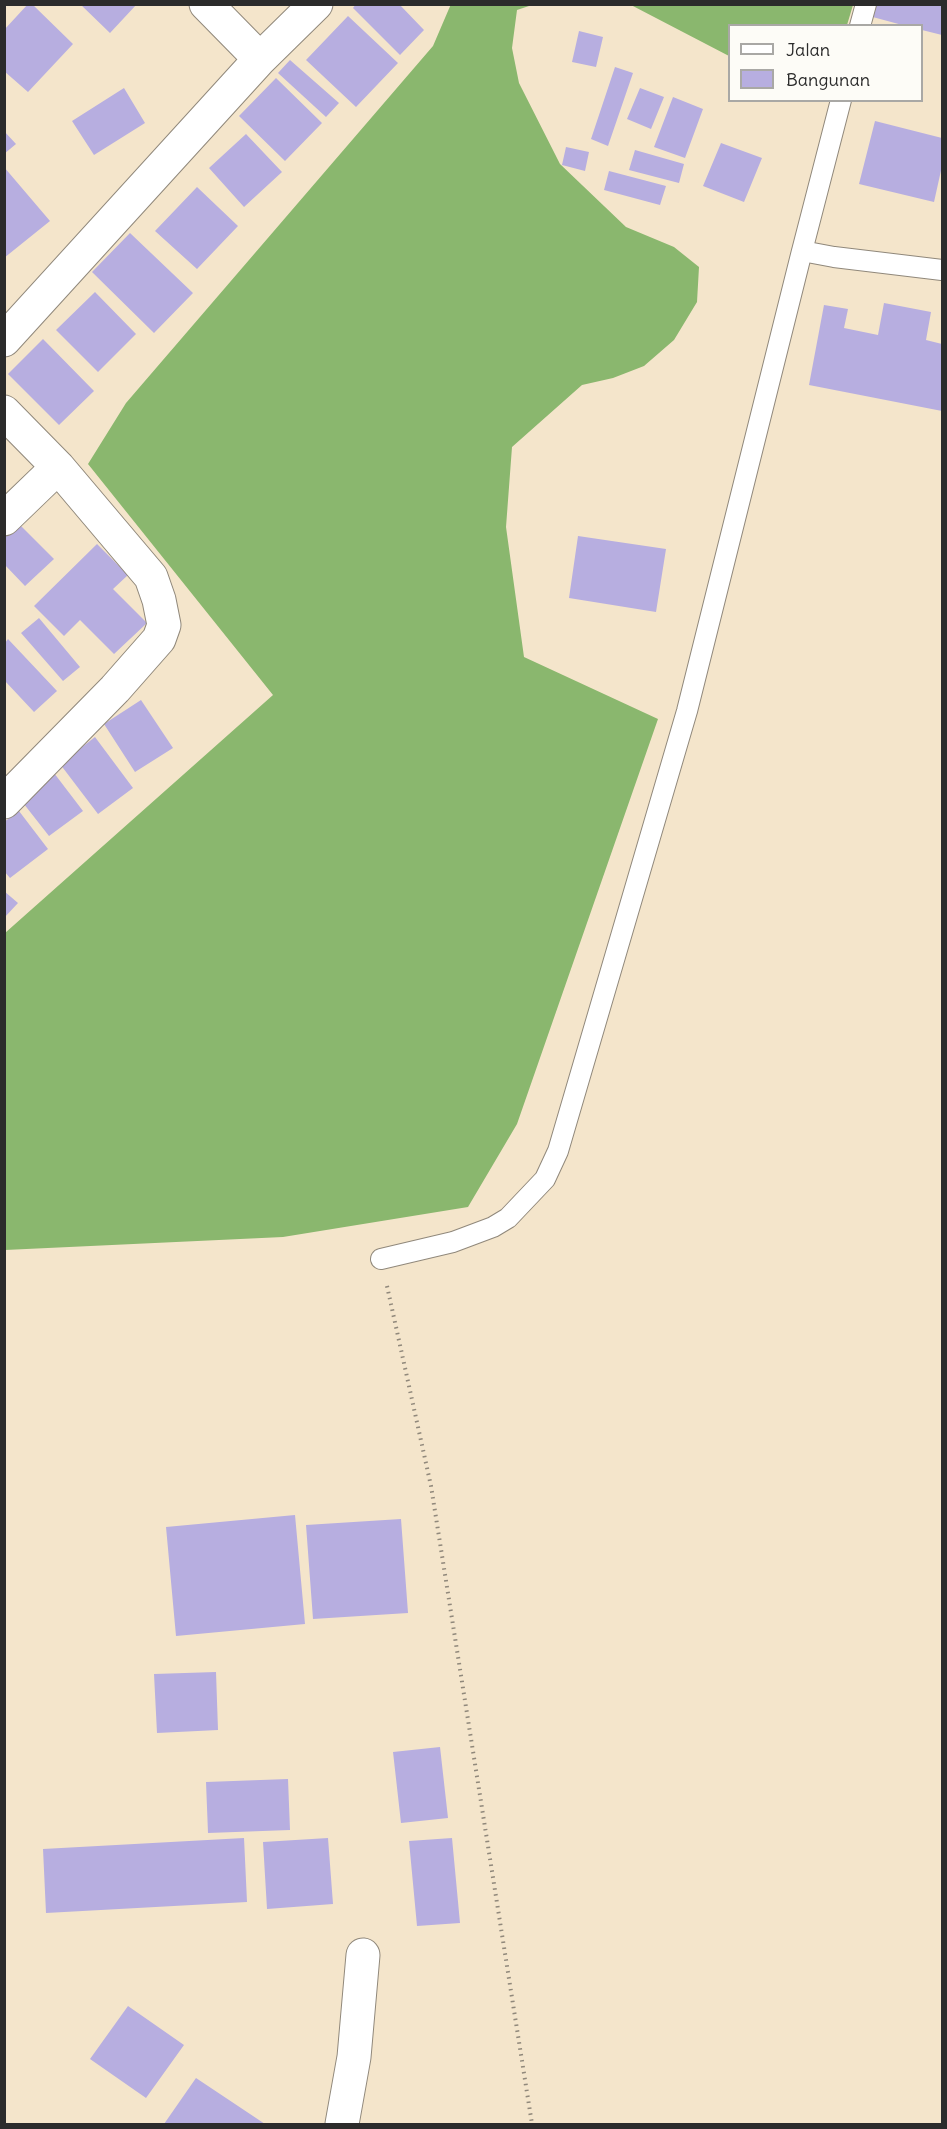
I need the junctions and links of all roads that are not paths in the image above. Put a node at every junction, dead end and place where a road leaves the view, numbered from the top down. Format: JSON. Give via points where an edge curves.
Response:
{"nodes":[{"id":1,"x":206,"y":4,"type":"edge"},
{"id":2,"x":316,"y":4,"type":"edge"},
{"id":3,"x":866,"y":4,"type":"edge"},
{"id":4,"x":861,"y":24,"type":"edge"},
{"id":5,"x":260,"y":59,"type":"junction"},
{"id":6,"x":840,"y":102,"type":"edge"},
{"id":7,"x":802,"y":251,"type":"junction"},
{"id":8,"x":942,"y":270,"type":"edge"},
{"id":9,"x":4,"y":340,"type":"edge"},
{"id":10,"x":4,"y":412,"type":"edge"},
{"id":11,"x":58,"y":466,"type":"junction"},
{"id":12,"x":4,"y":519,"type":"edge"},
{"id":13,"x":4,"y":802,"type":"edge"},
{"id":14,"x":381,"y":1259,"type":"road end"},
{"id":15,"x":363,"y":1956,"type":"dead end"},
{"id":16,"x":342,"y":2124,"type":"edge"}],
"edges":[{"from":1,"to":5,"type":"street"},
{"from":2,"to":5,"type":"street"},
{"from":3,"to":4,"type":"lane"},
{"from":5,"to":9,"type":"street"},
{"from":6,"to":7,"type":"lane"},
{"from":7,"to":8,"type":"lane"},
{"from":7,"to":14,"type":"lane","via":[[687,711],[558,1151],[545,1179],[508,1218],[453,1242]]},
{"from":10,"to":11,"type":"street"},
{"from":11,"to":12,"type":"street"},
{"from":11,"to":13,"type":"street","via":[[151,577],[164,625],[159,639],[115,689]]},
{"from":15,"to":16,"type":"street","via":[[354,2057]]}]}
